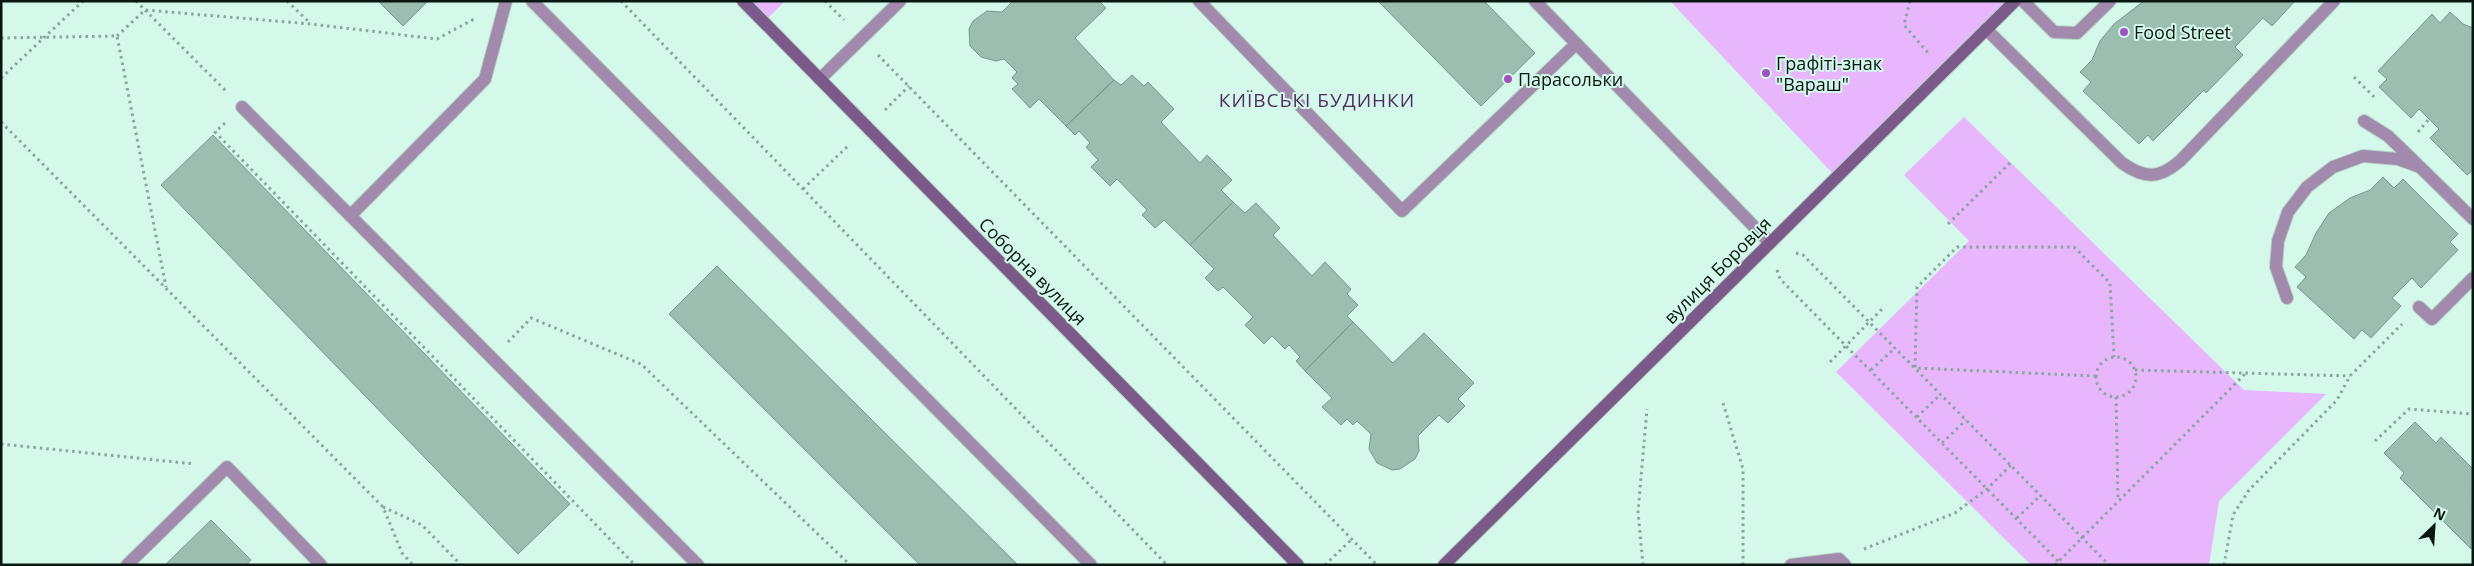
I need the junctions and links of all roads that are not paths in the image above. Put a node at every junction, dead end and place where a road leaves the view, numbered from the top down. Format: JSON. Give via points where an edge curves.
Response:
{"nodes":[{"id":1,"x":505,"y":1,"type":"edge"},
{"id":2,"x":532,"y":1,"type":"edge"},
{"id":3,"x":743,"y":1,"type":"edge"},
{"id":4,"x":900,"y":1,"type":"edge"},
{"id":5,"x":1199,"y":1,"type":"edge"},
{"id":6,"x":1535,"y":1,"type":"edge"},
{"id":7,"x":2015,"y":1,"type":"edge"},
{"id":8,"x":2023,"y":1,"type":"edge"},
{"id":9,"x":2110,"y":1,"type":"edge"},
{"id":10,"x":2334,"y":1,"type":"edge"},
{"id":11,"x":1986,"y":29,"type":"junction"},
{"id":12,"x":1576,"y":44,"type":"junction"},
{"id":13,"x":820,"y":79,"type":"junction"},
{"id":14,"x":242,"y":107,"type":"road end"},
{"id":15,"x":2364,"y":121,"type":"dead end"},
{"id":16,"x":2420,"y":167,"type":"junction"},
{"id":17,"x":351,"y":215,"type":"junction"},
{"id":18,"x":2473,"y":219,"type":"edge"},
{"id":19,"x":1770,"y":243,"type":"junction"},
{"id":20,"x":2473,"y":278,"type":"edge"},
{"id":21,"x":2287,"y":298,"type":"dead end"},
{"id":22,"x":2419,"y":306,"type":"dead end"},
{"id":23,"x":1842,"y":562,"type":"edge"},
{"id":24,"x":127,"y":565,"type":"edge"},
{"id":25,"x":321,"y":565,"type":"edge"},
{"id":26,"x":698,"y":565,"type":"edge"},
{"id":27,"x":1091,"y":565,"type":"edge"},
{"id":28,"x":1298,"y":565,"type":"edge"},
{"id":29,"x":1444,"y":565,"type":"edge"},
{"id":30,"x":1791,"y":565,"type":"edge"}],
"edges":[{"from":1,"to":17,"type":"street","via":[[485,79]]},
{"from":2,"to":27,"type":"street"},
{"from":3,"to":13,"type":"street","name":"Соборна вулиця"},
{"from":4,"to":13,"type":"street"},
{"from":5,"to":12,"type":"street","via":[[1402,211]]},
{"from":6,"to":12,"type":"street"},
{"from":7,"to":11,"type":"street","name":"вулиця Боровця"},
{"from":8,"to":9,"type":"street","via":[[2054,32],[2078,34]]},
{"from":10,"to":11,"type":"street","via":[[2180,161],[2168,172],[2152,176],[2136,172],[2122,163]]},
{"from":11,"to":19,"type":"street","name":"вулиця Боровця"},
{"from":12,"to":19,"type":"street"},
{"from":13,"to":28,"type":"street","name":"Соборна вулиця"},
{"from":14,"to":17,"type":"street"},
{"from":15,"to":16,"type":"street","via":[[2388,136]]},
{"from":16,"to":18,"type":"street"},
{"from":16,"to":21,"type":"street","via":[[2398,159],[2363,156],[2333,167],[2306,187],[2288,212],[2278,241],[2276,267]]},
{"from":17,"to":26,"type":"street"},
{"from":19,"to":29,"type":"street","name":"вулиця Боровця"},
{"from":20,"to":22,"type":"street","via":[[2432,319]]},
{"from":23,"to":30,"type":"street"},
{"from":24,"to":25,"type":"street","via":[[227,467]]}]}
